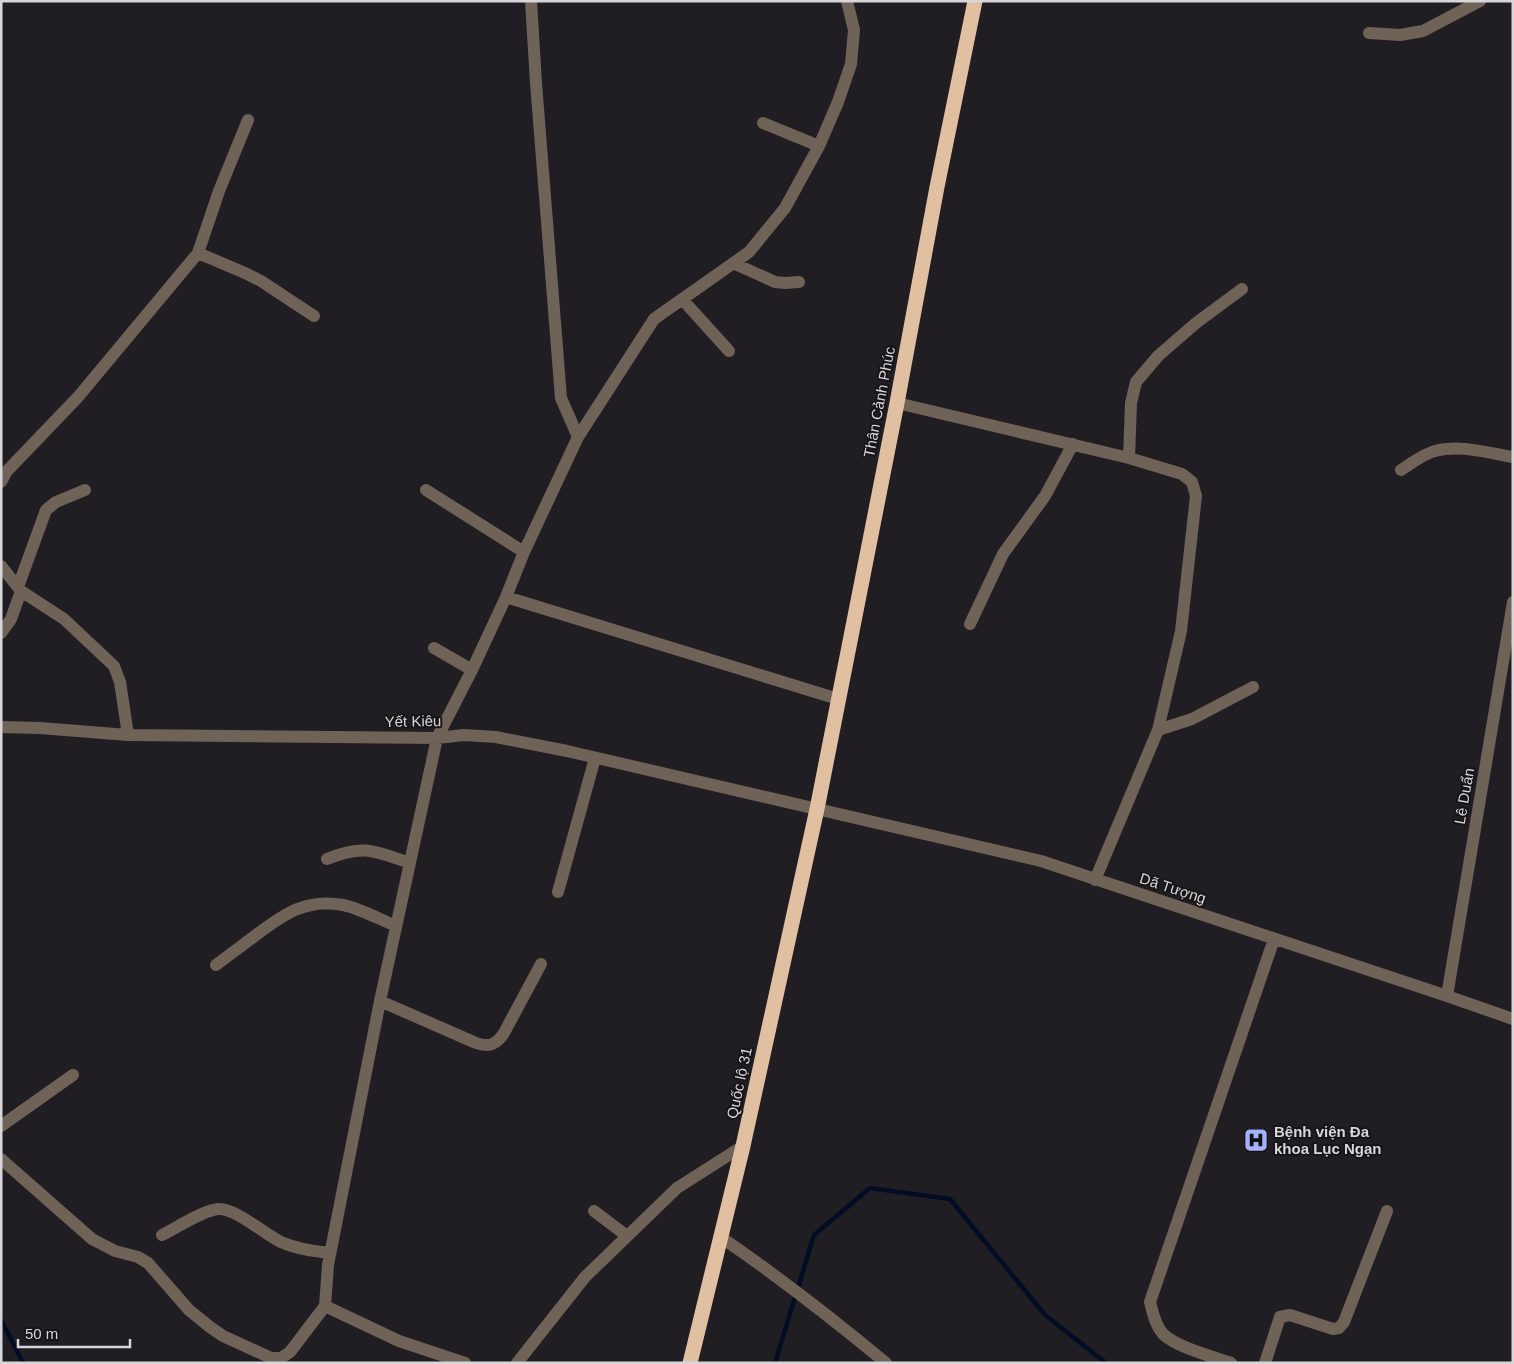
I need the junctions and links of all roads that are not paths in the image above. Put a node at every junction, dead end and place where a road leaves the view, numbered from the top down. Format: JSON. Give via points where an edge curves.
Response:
{"nodes":[{"id":1,"x":531,"y":1,"type":"edge"},
{"id":2,"x":847,"y":1,"type":"edge"},
{"id":3,"x":975,"y":1,"type":"edge"},
{"id":4,"x":1480,"y":1,"type":"edge"},
{"id":5,"x":1369,"y":34,"type":"dead end"},
{"id":6,"x":248,"y":120,"type":"dead end"},
{"id":7,"x":763,"y":123,"type":"dead end"},
{"id":8,"x":819,"y":146,"type":"junction"},
{"id":9,"x":198,"y":253,"type":"junction"},
{"id":10,"x":733,"y":263,"type":"junction"},
{"id":11,"x":799,"y":282,"type":"dead end"},
{"id":12,"x":1242,"y":289,"type":"dead end"},
{"id":13,"x":682,"y":299,"type":"junction"},
{"id":14,"x":314,"y":316,"type":"dead end"},
{"id":15,"x":729,"y":351,"type":"dead end"},
{"id":16,"x":898,"y":403,"type":"junction"},
{"id":17,"x":578,"y":437,"type":"junction"},
{"id":18,"x":1073,"y":444,"type":"junction"},
{"id":19,"x":1513,"y":457,"type":"edge"},
{"id":20,"x":1129,"y":458,"type":"junction"},
{"id":21,"x":1401,"y":470,"type":"dead end"},
{"id":22,"x":3,"y":473,"type":"edge"},
{"id":23,"x":85,"y":490,"type":"dead end"},
{"id":24,"x":426,"y":490,"type":"dead end"},
{"id":25,"x":524,"y":552,"type":"junction"},
{"id":26,"x":1,"y":566,"type":"edge"},
{"id":27,"x":20,"y":589,"type":"junction"},
{"id":28,"x":506,"y":597,"type":"junction"},
{"id":29,"x":1513,"y":602,"type":"edge"},
{"id":30,"x":970,"y":624,"type":"dead end"},
{"id":31,"x":1,"y":633,"type":"edge"},
{"id":32,"x":434,"y":648,"type":"dead end"},
{"id":33,"x":472,"y":670,"type":"junction"},
{"id":34,"x":1253,"y":687,"type":"dead end"},
{"id":35,"x":838,"y":699,"type":"junction"},
{"id":36,"x":1,"y":726,"type":"edge"},
{"id":37,"x":1158,"y":730,"type":"junction"},
{"id":38,"x":128,"y":735,"type":"junction"},
{"id":39,"x":437,"y":738,"type":"junction"},
{"id":40,"x":594,"y":758,"type":"junction"},
{"id":41,"x":816,"y":809,"type":"junction"},
{"id":42,"x":327,"y":859,"type":"dead end"},
{"id":43,"x":410,"y":863,"type":"junction"},
{"id":44,"x":1094,"y":880,"type":"junction"},
{"id":45,"x":558,"y":892,"type":"dead end"},
{"id":46,"x":396,"y":926,"type":"junction"},
{"id":47,"x":1274,"y":938,"type":"junction"},
{"id":48,"x":541,"y":964,"type":"dead end"},
{"id":49,"x":216,"y":965,"type":"dead end"},
{"id":50,"x":1447,"y":996,"type":"junction"},
{"id":51,"x":380,"y":1001,"type":"junction"},
{"id":52,"x":1513,"y":1019,"type":"edge"},
{"id":53,"x":73,"y":1075,"type":"dead end"},
{"id":54,"x":1,"y":1126,"type":"edge"},
{"id":55,"x":743,"y":1146,"type":"junction"},
{"id":56,"x":1,"y":1159,"type":"edge"},
{"id":57,"x":594,"y":1210,"type":"dead end"},
{"id":58,"x":1387,"y":1211,"type":"dead end"},
{"id":59,"x":162,"y":1235,"type":"dead end"},
{"id":60,"x":627,"y":1236,"type":"junction"},
{"id":61,"x":722,"y":1238,"type":"junction"},
{"id":62,"x":330,"y":1253,"type":"junction"},
{"id":63,"x":325,"y":1306,"type":"junction"},
{"id":64,"x":271,"y":1360,"type":"edge"},
{"id":65,"x":465,"y":1363,"type":"edge"},
{"id":66,"x":517,"y":1363,"type":"edge"},
{"id":67,"x":690,"y":1363,"type":"edge"},
{"id":68,"x":886,"y":1363,"type":"edge"},
{"id":69,"x":1231,"y":1363,"type":"edge"},
{"id":70,"x":1265,"y":1363,"type":"edge"}],
"edges":[{"from":1,"to":17,"type":"street","via":[[561,398]]},
{"from":2,"to":8,"type":"street","via":[[854,30],[852,64]]},
{"from":3,"to":16,"type":"highway","name":"Thân Cảnh Phúc"},
{"from":4,"to":5,"type":"street","via":[[1423,31],[1400,35]]},
{"from":6,"to":9,"type":"street"},
{"from":7,"to":8,"type":"street"},
{"from":8,"to":10,"type":"street","via":[[786,208],[749,252]]},
{"from":9,"to":14,"type":"street","via":[[261,281]]},
{"from":9,"to":22,"type":"street","via":[[78,396]]},
{"from":10,"to":11,"type":"street","via":[[775,282]]},
{"from":10,"to":13,"type":"street"},
{"from":12,"to":20,"type":"street","via":[[1158,356],[1136,382]]},
{"from":13,"to":15,"type":"street"},
{"from":13,"to":17,"type":"street","via":[[654,319]]},
{"from":16,"to":18,"type":"street"},
{"from":16,"to":35,"type":"highway","name":"Thân Cảnh Phúc"},
{"from":17,"to":25,"type":"street"},
{"from":18,"to":20,"type":"street"},
{"from":18,"to":30,"type":"street","via":[[1045,496],[1004,554]]},
{"from":19,"to":21,"type":"street","via":[[1448,448],[1421,457]]},
{"from":20,"to":37,"type":"street","via":[[1182,474],[1192,482],[1196,496],[1180,631]]},
{"from":23,"to":27,"type":"street","via":[[56,502],[46,510]]},
{"from":24,"to":25,"type":"street"},
{"from":25,"to":28,"type":"street"},
{"from":26,"to":27,"type":"street"},
{"from":27,"to":31,"type":"street","via":[[11,619]]},
{"from":27,"to":38,"type":"street","via":[[64,619],[114,666],[120,682]]},
{"from":28,"to":33,"type":"street"},
{"from":28,"to":35,"type":"street"},
{"from":29,"to":50,"type":"street","name":"Lê Duẩn"},
{"from":32,"to":33,"type":"street"},
{"from":33,"to":39,"type":"street"},
{"from":34,"to":37,"type":"street","via":[[1192,719]]},
{"from":35,"to":41,"type":"highway","name":"Thân Cảnh Phúc"},
{"from":36,"to":38,"type":"street","name":"Yết Kiêu"},
{"from":37,"to":44,"type":"street"},
{"from":38,"to":39,"type":"street","name":"Yết Kiêu"},
{"from":39,"to":40,"type":"street","name":"Yết Kiêu","via":[[464,735],[496,737]]},
{"from":39,"to":43,"type":"street"},
{"from":40,"to":41,"type":"street","name":"Yết Kiêu"},
{"from":40,"to":45,"type":"street"},
{"from":41,"to":44,"type":"street","name":"Dã Tượng","via":[[1041,861]]},
{"from":41,"to":55,"type":"highway","name":"Quốc lộ 31"},
{"from":42,"to":43,"type":"street","via":[[343,852],[365,850]]},
{"from":43,"to":46,"type":"street"},
{"from":44,"to":47,"type":"street","name":"Dã Tượng"},
{"from":46,"to":49,"type":"street","via":[[345,905],[311,904],[280,917]]},
{"from":46,"to":51,"type":"street"},
{"from":47,"to":50,"type":"street","name":"Dã Tượng"},
{"from":47,"to":69,"type":"street","via":[[1150,1302],[1162,1333],[1174,1342]]},
{"from":48,"to":51,"type":"street","via":[[500,1040],[494,1044],[482,1046]]},
{"from":50,"to":52,"type":"street","name":"Dã Tượng"},
{"from":51,"to":62,"type":"street"},
{"from":53,"to":54,"type":"street"},
{"from":55,"to":60,"type":"street","via":[[677,1188]]},
{"from":55,"to":61,"type":"highway","name":"Quốc lộ 31"},
{"from":56,"to":64,"type":"street","via":[[92,1239],[148,1264],[189,1310],[210,1327]]},
{"from":57,"to":60,"type":"street"},
{"from":58,"to":70,"type":"street","via":[[1344,1322],[1333,1329],[1290,1315],[1280,1317]]},
{"from":59,"to":62,"type":"street","via":[[210,1211],[224,1209],[282,1243]]},
{"from":60,"to":66,"type":"street","via":[[585,1278]]},
{"from":61,"to":67,"type":"highway","name":"Quốc lộ 31"},
{"from":61,"to":68,"type":"street","via":[[814,1304]]},
{"from":62,"to":63,"type":"street"},
{"from":63,"to":64,"type":"street","via":[[290,1352]]},
{"from":63,"to":65,"type":"street","via":[[399,1341]]}]}
